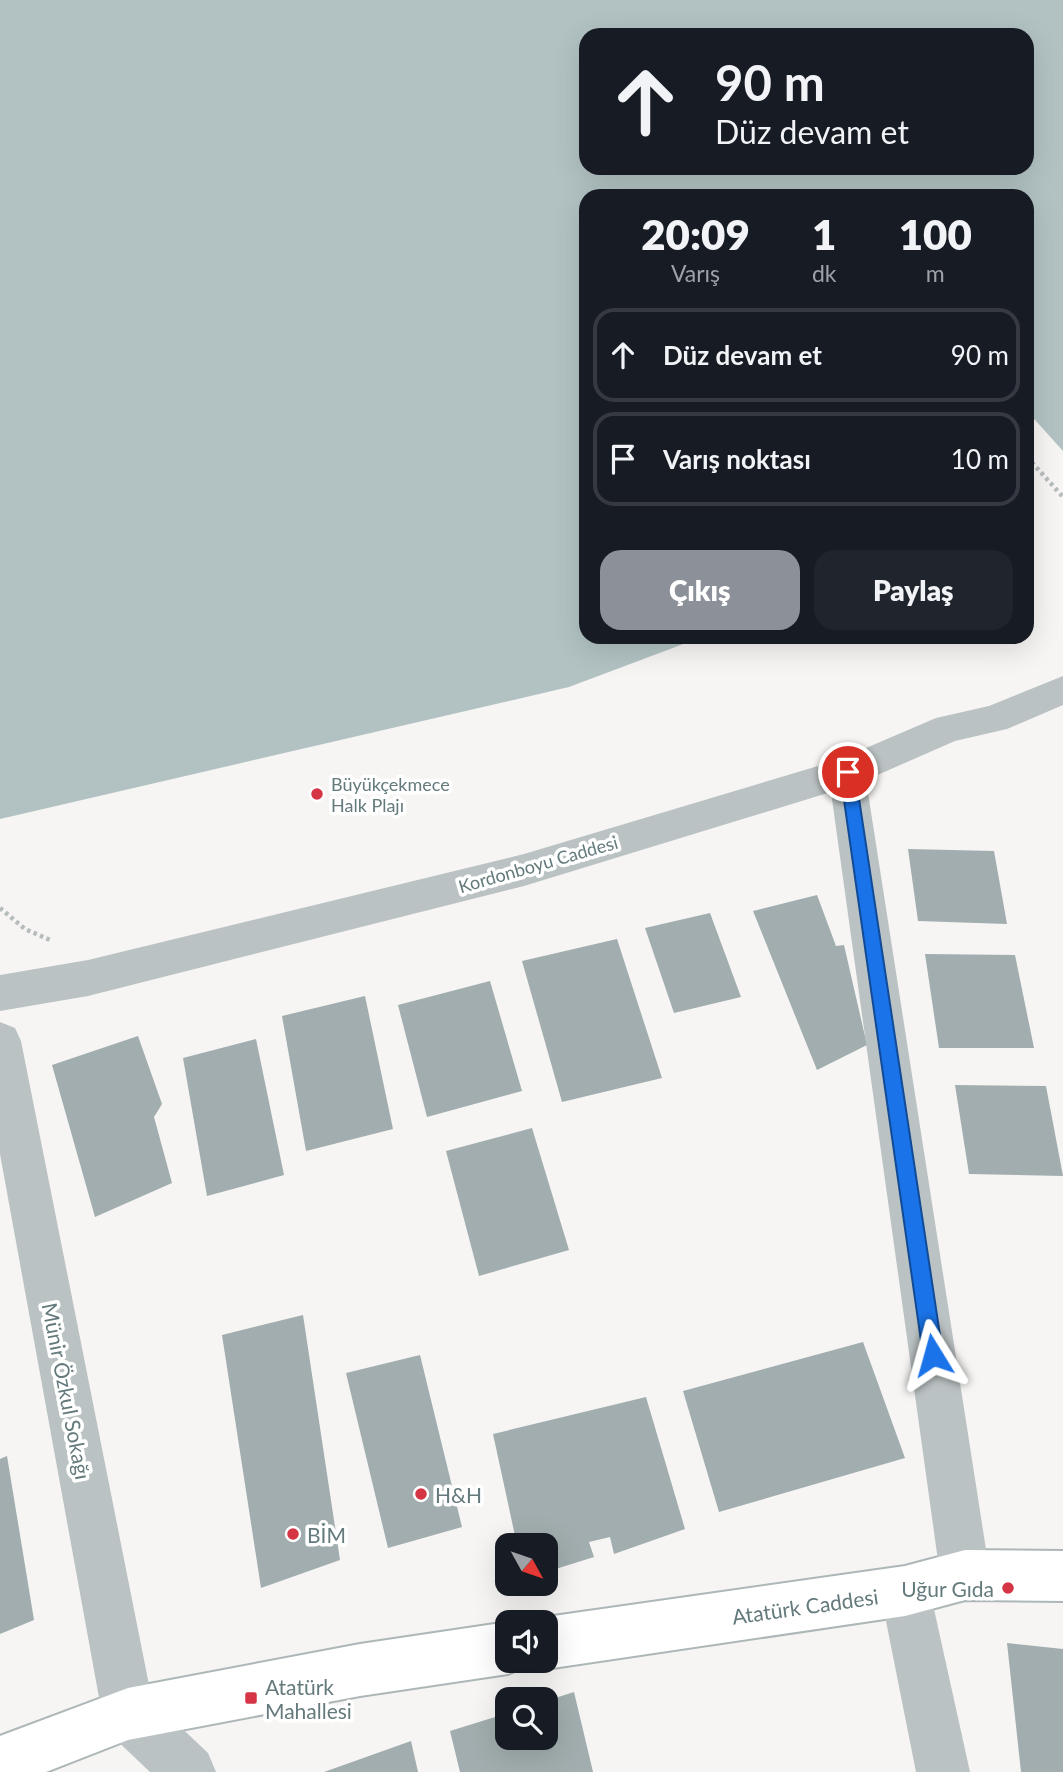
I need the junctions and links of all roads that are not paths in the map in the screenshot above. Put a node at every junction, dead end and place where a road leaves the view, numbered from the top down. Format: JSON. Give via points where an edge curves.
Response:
{"nodes":[{"id":1,"x":1063,"y":690,"type":"edge"},
{"id":2,"x":848,"y":772,"type":"junction"},
{"id":3,"x":0,"y":993,"type":"edge"},
{"id":4,"x":2,"y":1055,"type":"edge"},
{"id":5,"x":965,"y":1575,"type":"junction"},
{"id":6,"x":1063,"y":1576,"type":"edge"},
{"id":7,"x":905,"y":1591,"type":"junction"},
{"id":8,"x":558,"y":1641,"type":"edge"},
{"id":9,"x":495,"y":1650,"type":"edge"},
{"id":10,"x":128,"y":1714,"type":"junction"},
{"id":11,"x":0,"y":1763,"type":"edge"},
{"id":12,"x":190,"y":1772,"type":"edge"},
{"id":13,"x":943,"y":1772,"type":"edge"}],
"edges":[{"from":1,"to":2,"type":"street","name":"Kordonboyu Caddesi","via":[[994,719],[949,728]]},
{"from":2,"to":3,"type":"street","name":"Kordonboyu Caddesi","via":[[524,870],[88,978]]},
{"from":2,"to":5,"type":"street"},
{"from":4,"to":10,"type":"street","name":"Münir Özkul Sokağı"},
{"from":5,"to":6,"type":"main road","name":"Atatürk Caddesi"},
{"from":5,"to":7,"type":"main road","name":"Atatürk Caddesi"},
{"from":7,"to":8,"type":"main road","name":"Atatürk Caddesi"},
{"from":7,"to":13,"type":"street"},
{"from":9,"to":10,"type":"main road"},
{"from":10,"to":11,"type":"main road"},
{"from":10,"to":12,"type":"street"}]}
